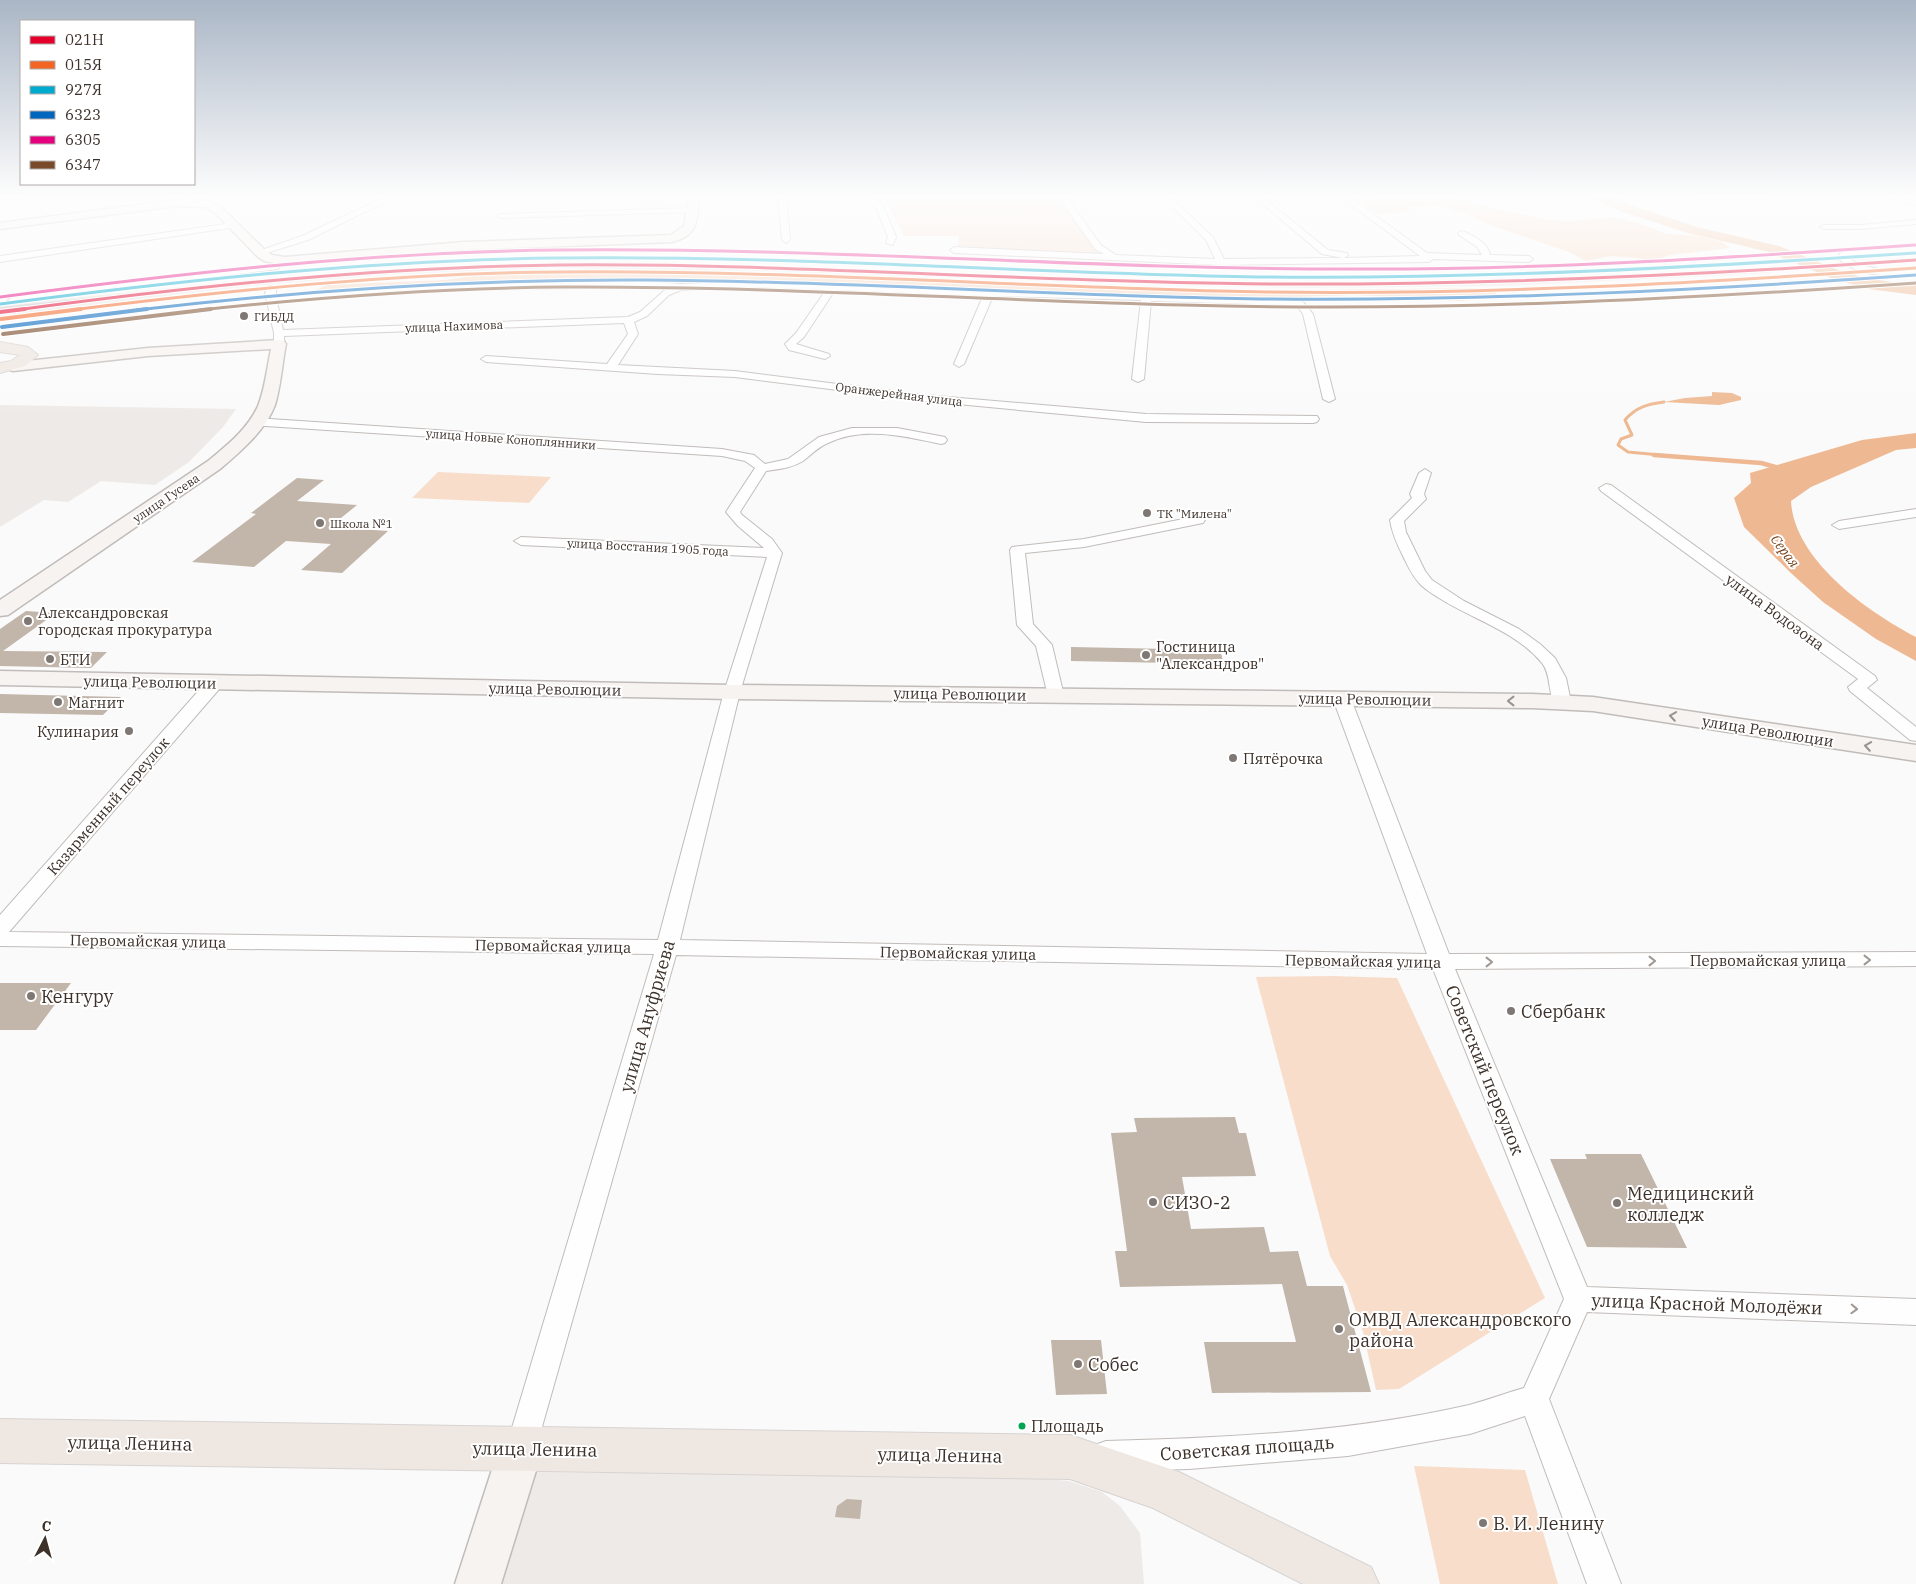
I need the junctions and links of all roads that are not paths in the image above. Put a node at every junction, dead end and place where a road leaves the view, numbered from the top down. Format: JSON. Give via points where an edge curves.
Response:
{"nodes":[{"id":1,"x":223,"y":269,"type":"edge"},
{"id":2,"x":1870,"y":269,"type":"edge"},
{"id":3,"x":1916,"y":272,"type":"edge"},
{"id":4,"x":833,"y":286,"type":"junction"},
{"id":5,"x":681,"y":287,"type":"junction"},
{"id":6,"x":271,"y":288,"type":"dead end"},
{"id":7,"x":989,"y":293,"type":"junction"},
{"id":8,"x":1146,"y":298,"type":"junction"},
{"id":9,"x":13,"y":300,"type":"dead end"},
{"id":10,"x":272,"y":300,"type":"junction"},
{"id":11,"x":628,"y":320,"type":"junction"},
{"id":12,"x":279,"y":339,"type":"junction"},
{"id":13,"x":0,"y":348,"type":"edge"},
{"id":14,"x":23,"y":350,"type":"junction"},
{"id":15,"x":148,"y":352,"type":"junction"},
{"id":16,"x":825,"y":356,"type":"dead end"},
{"id":17,"x":486,"y":359,"type":"dead end"},
{"id":18,"x":959,"y":364,"type":"dead end"},
{"id":19,"x":7,"y":367,"type":"edge"},
{"id":20,"x":611,"y":367,"type":"junction"},
{"id":21,"x":1138,"y":379,"type":"dead end"},
{"id":22,"x":1329,"y":399,"type":"dead end"},
{"id":23,"x":1313,"y":419,"type":"dead end"},
{"id":24,"x":255,"y":422,"type":"junction"},
{"id":25,"x":941,"y":440,"type":"dead end"},
{"id":26,"x":762,"y":468,"type":"junction"},
{"id":27,"x":1425,"y":473,"type":"dead end"},
{"id":28,"x":1606,"y":488,"type":"dead end"},
{"id":29,"x":1916,"y":513,"type":"edge"},
{"id":30,"x":1198,"y":520,"type":"dead end"},
{"id":31,"x":1839,"y":525,"type":"dead end"},
{"id":32,"x":521,"y":541,"type":"dead end"},
{"id":33,"x":775,"y":553,"type":"junction"},
{"id":34,"x":0,"y":610,"type":"edge"},
{"id":35,"x":0,"y":678,"type":"edge"},
{"id":36,"x":216,"y":683,"type":"junction"},
{"id":37,"x":732,"y":692,"type":"junction"},
{"id":38,"x":1056,"y":696,"type":"junction"},
{"id":39,"x":1342,"y":699,"type":"junction"},
{"id":40,"x":1562,"y":702,"type":"junction"},
{"id":41,"x":1916,"y":736,"type":"edge"},
{"id":42,"x":1916,"y":753,"type":"edge"},
{"id":43,"x":0,"y":928,"type":"edge"},
{"id":44,"x":0,"y":939,"type":"edge"},
{"id":45,"x":667,"y":947,"type":"junction"},
{"id":46,"x":1916,"y":959,"type":"edge"},
{"id":47,"x":1441,"y":962,"type":"junction"},
{"id":48,"x":1578,"y":1299,"type":"junction"},
{"id":49,"x":1916,"y":1312,"type":"edge"},
{"id":50,"x":1534,"y":1399,"type":"junction"},
{"id":51,"x":0,"y":1441,"type":"edge"},
{"id":52,"x":521,"y":1448,"type":"junction"},
{"id":53,"x":1070,"y":1457,"type":"junction"},
{"id":54,"x":478,"y":1584,"type":"edge"},
{"id":55,"x":1354,"y":1584,"type":"edge"},
{"id":56,"x":1604,"y":1584,"type":"edge"}],
"edges":[{"from":1,"to":9,"type":"street"},
{"from":2,"to":3,"type":"street"},
{"from":4,"to":5,"type":"street","via":[[750,284]]},
{"from":4,"to":7,"type":"street"},
{"from":4,"to":16,"type":"street","via":[[800,335],[790,344],[793,348]]},
{"from":5,"to":10,"type":"street","via":[[644,284],[400,288]]},
{"from":5,"to":11,"type":"street","via":[[666,291],[645,316]]},
{"from":6,"to":10,"type":"street"},
{"from":7,"to":8,"type":"street"},
{"from":7,"to":18,"type":"street"},
{"from":8,"to":21,"type":"street"},
{"from":8,"to":22,"type":"street","via":[[1300,304],[1308,314]]},
{"from":10,"to":12,"type":"street"},
{"from":11,"to":12,"type":"street","name":"улица Нахимова"},
{"from":11,"to":20,"type":"street","via":[[633,334]]},
{"from":12,"to":15,"type":"main road","name":"улица Нахимова"},
{"from":12,"to":24,"type":"main road","name":"улица Гусева","via":[[266,406]]},
{"from":13,"to":14,"type":"main road"},
{"from":14,"to":15,"type":"main road"},
{"from":14,"to":19,"type":"main road","via":[[30,355],[24,361]]},
{"from":15,"to":19,"type":"main road"},
{"from":17,"to":20,"type":"street","name":"Оранжерейная улица"},
{"from":20,"to":23,"type":"street","name":"Оранжерейная улица","via":[[761,376],[925,398],[1137,418]]},
{"from":24,"to":26,"type":"street","name":"улица Новые Коноплянники","via":[[695,451],[737,455],[757,461]]},
{"from":24,"to":34,"type":"main road","name":"улица Гусева","via":[[233,449],[214,465]]},
{"from":25,"to":26,"type":"street","via":[[899,431],[852,432],[825,439],[810,447],[797,460]]},
{"from":26,"to":33,"type":"street","via":[[733,512],[738,520],[771,545]]},
{"from":27,"to":40,"type":"street","via":[[1417,494],[1419,499],[1398,520],[1398,532],[1418,572],[1427,583],[1459,604],[1513,632],[1534,647],[1549,661],[1558,678]]},
{"from":28,"to":41,"type":"street","name":"улица Водозона","via":[[1869,680],[1856,687]]},
{"from":29,"to":31,"type":"street"},
{"from":30,"to":38,"type":"street","via":[[1084,543],[1017,550],[1024,625],[1044,645]]},
{"from":32,"to":33,"type":"street","name":"улица Восстания 1905 года"},
{"from":33,"to":37,"type":"street","name":"улица Ануфриева"},
{"from":35,"to":36,"type":"main road","name":"улица Революции"},
{"from":36,"to":37,"type":"main road","name":"улица Революции"},
{"from":36,"to":43,"type":"street","name":"Казарменный переулок"},
{"from":37,"to":38,"type":"main road","name":"улица Революции"},
{"from":37,"to":45,"type":"street","name":"улица Ануфриева"},
{"from":38,"to":39,"type":"main road","name":"улица Революции"},
{"from":40,"to":39,"type":"main road","name":"улица Революции","one_way":true},
{"from":39,"to":47,"type":"street","name":"Советский переулок"},
{"from":42,"to":40,"type":"main road","name":"улица Революции","one_way":true},
{"from":44,"to":45,"type":"street","name":"Первомайская улица"},
{"from":45,"to":47,"type":"street","name":"Первомайская улица"},
{"from":45,"to":52,"type":"street","name":"улица Ануфриева"},
{"from":47,"to":46,"type":"street","name":"Первомайская улица","one_way":true},
{"from":47,"to":48,"type":"street","name":"Советский переулок"},
{"from":48,"to":49,"type":"street","name":"улица Красной Молодёжи","one_way":true},
{"from":48,"to":50,"type":"street","name":"улица Красной Молодёжи"},
{"from":50,"to":53,"type":"street","name":"Советская площадь","via":[[1470,1419],[1348,1442],[1189,1454]]},
{"from":50,"to":56,"type":"street"},
{"from":51,"to":52,"type":"main road","name":"улица Ленина"},
{"from":52,"to":53,"type":"main road","name":"улица Ленина"},
{"from":52,"to":54,"type":"main road","name":"улица Ануфриева"},
{"from":53,"to":55,"type":"main road","name":"Советская площадь","via":[[1163,1488]]}]}
